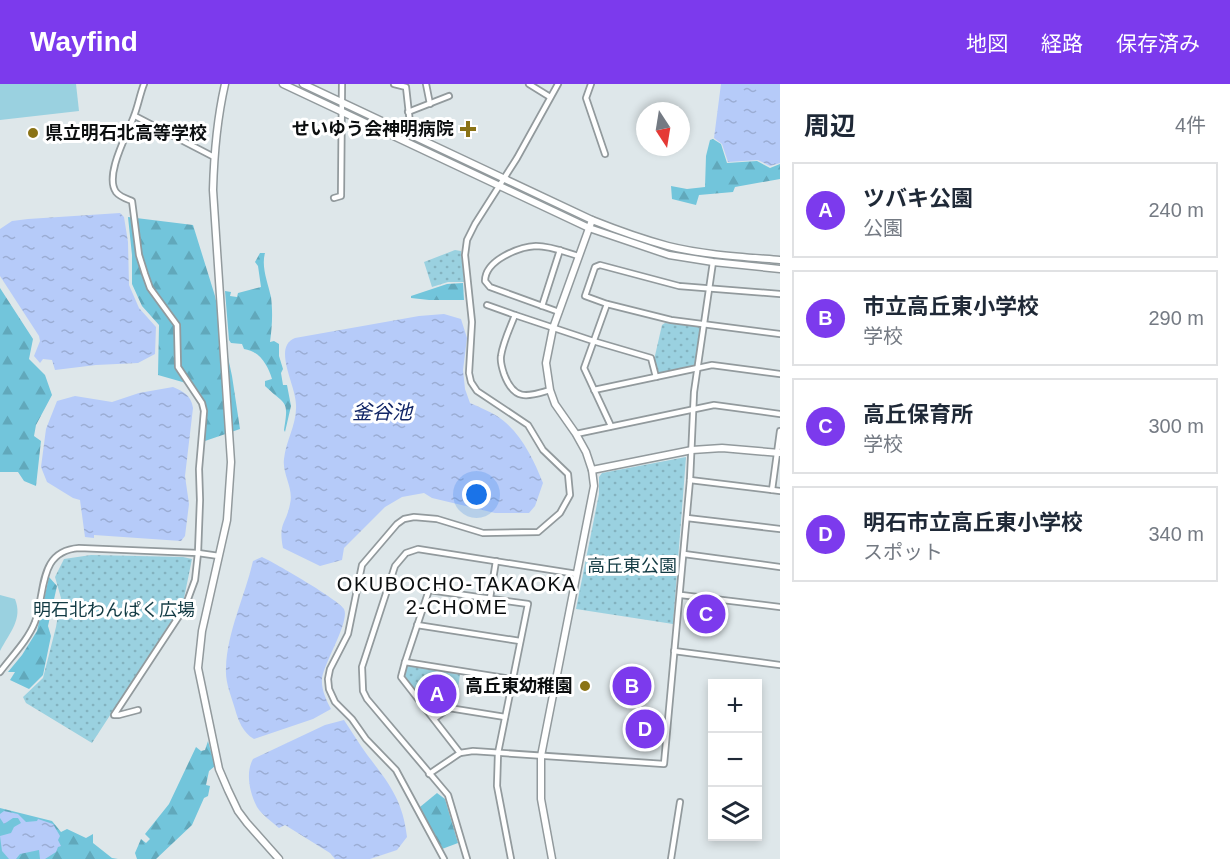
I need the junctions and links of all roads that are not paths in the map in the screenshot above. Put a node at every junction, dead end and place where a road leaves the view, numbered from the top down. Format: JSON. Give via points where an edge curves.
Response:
{"nodes":[{"id":1,"x":144,"y":84,"type":"edge"},
{"id":2,"x":225,"y":84,"type":"edge"},
{"id":3,"x":283,"y":84,"type":"edge"},
{"id":4,"x":303,"y":84,"type":"edge"},
{"id":5,"x":342,"y":84,"type":"edge"},
{"id":6,"x":394,"y":84,"type":"edge"},
{"id":7,"x":426,"y":84,"type":"edge"},
{"id":8,"x":530,"y":84,"type":"edge"},
{"id":9,"x":558,"y":84,"type":"edge"},
{"id":10,"x":591,"y":84,"type":"edge"},
{"id":11,"x":449,"y":96,"type":"dead end"},
{"id":12,"x":550,"y":97,"type":"junction"},
{"id":13,"x":342,"y":102,"type":"junction"},
{"id":14,"x":430,"y":104,"type":"junction"},
{"id":15,"x":342,"y":112,"type":"junction"},
{"id":16,"x":408,"y":112,"type":"junction"},
{"id":17,"x":135,"y":116,"type":"junction"},
{"id":18,"x":407,"y":134,"type":"junction"},
{"id":19,"x":605,"y":154,"type":"dead end"},
{"id":20,"x":214,"y":157,"type":"junction"},
{"id":21,"x":505,"y":178,"type":"junction"},
{"id":22,"x":500,"y":186,"type":"junction"},
{"id":23,"x":334,"y":198,"type":"dead end"},
{"id":24,"x":592,"y":220,"type":"junction"},
{"id":25,"x":589,"y":228,"type":"junction"},
{"id":26,"x":560,"y":250,"type":"junction"},
{"id":27,"x":578,"y":256,"type":"junction"},
{"id":28,"x":780,"y":260,"type":"edge"},
{"id":29,"x":713,"y":262,"type":"junction"},
{"id":30,"x":780,"y":268,"type":"edge"},
{"id":31,"x":710,"y":289,"type":"junction"},
{"id":32,"x":780,"y":294,"type":"edge"},
{"id":33,"x":607,"y":304,"type":"junction"},
{"id":34,"x":487,"y":305,"type":"dead end"},
{"id":35,"x":543,"y":306,"type":"junction"},
{"id":36,"x":559,"y":312,"type":"junction"},
{"id":37,"x":515,"y":315,"type":"junction"},
{"id":38,"x":704,"y":325,"type":"junction"},
{"id":39,"x":553,"y":328,"type":"junction"},
{"id":40,"x":780,"y":334,"type":"edge"},
{"id":41,"x":593,"y":341,"type":"junction"},
{"id":42,"x":697,"y":369,"type":"junction"},
{"id":43,"x":780,"y":374,"type":"edge"},
{"id":44,"x":656,"y":377,"type":"junction"},
{"id":45,"x":550,"y":390,"type":"junction"},
{"id":46,"x":594,"y":390,"type":"junction"},
{"id":47,"x":693,"y":409,"type":"junction"},
{"id":48,"x":780,"y":414,"type":"edge"},
{"id":49,"x":611,"y":426,"type":"junction"},
{"id":50,"x":780,"y":431,"type":"edge"},
{"id":51,"x":576,"y":434,"type":"junction"},
{"id":52,"x":692,"y":450,"type":"junction"},
{"id":53,"x":779,"y":453,"type":"edge"},
{"id":54,"x":592,"y":470,"type":"junction"},
{"id":55,"x":690,"y":480,"type":"junction"},
{"id":56,"x":772,"y":490,"type":"junction"},
{"id":57,"x":780,"y":491,"type":"edge"},
{"id":58,"x":687,"y":518,"type":"junction"},
{"id":59,"x":780,"y":529,"type":"edge"},
{"id":60,"x":198,"y":553,"type":"junction"},
{"id":61,"x":684,"y":554,"type":"junction"},
{"id":62,"x":219,"y":556,"type":"junction"},
{"id":63,"x":496,"y":561,"type":"junction"},
{"id":64,"x":780,"y":567,"type":"edge"},
{"id":65,"x":577,"y":574,"type":"junction"},
{"id":66,"x":681,"y":595,"type":"junction"},
{"id":67,"x":490,"y":598,"type":"junction"},
{"id":68,"x":780,"y":607,"type":"edge"},
{"id":69,"x":417,"y":625,"type":"junction"},
{"id":70,"x":520,"y":642,"type":"junction"},
{"id":71,"x":674,"y":651,"type":"junction"},
{"id":72,"x":405,"y":662,"type":"junction"},
{"id":73,"x":780,"y":665,"type":"edge"},
{"id":74,"x":0,"y":672,"type":"edge"},
{"id":75,"x":512,"y":679,"type":"junction"},
{"id":76,"x":138,"y":710,"type":"dead end"},
{"id":77,"x":505,"y":717,"type":"junction"},
{"id":78,"x":434,"y":719,"type":"junction"},
{"id":79,"x":460,"y":753,"type":"junction"},
{"id":80,"x":498,"y":753,"type":"junction"},
{"id":81,"x":541,"y":756,"type":"junction"},
{"id":82,"x":429,"y":774,"type":"junction"},
{"id":83,"x":680,"y":802,"type":"dead end"},
{"id":84,"x":279,"y":859,"type":"edge"},
{"id":85,"x":444,"y":859,"type":"edge"},
{"id":86,"x":467,"y":859,"type":"edge"},
{"id":87,"x":512,"y":859,"type":"edge"},
{"id":88,"x":552,"y":859,"type":"edge"},
{"id":89,"x":671,"y":859,"type":"edge"}],
"edges":[{"from":1,"to":17,"type":"street"},
{"from":2,"to":20,"type":"street"},
{"from":3,"to":15,"type":"street"},
{"from":4,"to":13,"type":"street"},
{"from":5,"to":13,"type":"street"},
{"from":6,"to":16,"type":"street","via":[[406,87]]},
{"from":7,"to":14,"type":"street"},
{"from":8,"to":12,"type":"street"},
{"from":9,"to":12,"type":"street"},
{"from":10,"to":19,"type":"street","via":[[586,98]]},
{"from":11,"to":14,"type":"street"},
{"from":12,"to":21,"type":"street"},
{"from":13,"to":15,"type":"street"},
{"from":13,"to":18,"type":"street"},
{"from":14,"to":16,"type":"street"},
{"from":15,"to":22,"type":"street"},
{"from":15,"to":23,"type":"street","via":[[342,196]]},
{"from":16,"to":18,"type":"street"},
{"from":17,"to":20,"type":"street"},
{"from":17,"to":60,"type":"street","via":[[122,142],[113,183],[119,195],[132,201],[145,274],[150,288],[177,325],[178,367],[204,411]]},
{"from":18,"to":21,"type":"street"},
{"from":20,"to":62,"type":"street","via":[[231,462],[228,511]]},
{"from":21,"to":22,"type":"street"},
{"from":21,"to":24,"type":"street"},
{"from":22,"to":25,"type":"street"},
{"from":22,"to":85,"type":"street","via":[[467,240],[471,382],[477,391],[528,425],[543,450],[567,474],[570,495],[560,513],[538,532],[483,533],[437,519],[414,517],[397,524],[362,565],[348,634],[328,679],[335,702],[396,770]]},
{"from":24,"to":25,"type":"street"},
{"from":24,"to":28,"type":"street","via":[[670,246]]},
{"from":25,"to":27,"type":"street"},
{"from":25,"to":29,"type":"street","via":[[669,255]]},
{"from":26,"to":27,"type":"street"},
{"from":26,"to":35,"type":"street"},
{"from":26,"to":35,"type":"street","via":[[534,246],[510,254],[489,267],[485,275],[490,287]]},
{"from":27,"to":36,"type":"street"},
{"from":29,"to":30,"type":"street"},
{"from":29,"to":31,"type":"street"},
{"from":31,"to":32,"type":"street"},
{"from":31,"to":33,"type":"street","via":[[679,286],[600,265],[594,267],[585,296]]},
{"from":31,"to":38,"type":"street"},
{"from":33,"to":38,"type":"street"},
{"from":33,"to":41,"type":"street"},
{"from":34,"to":37,"type":"street"},
{"from":35,"to":36,"type":"street"},
{"from":36,"to":39,"type":"street"},
{"from":37,"to":39,"type":"street"},
{"from":37,"to":45,"type":"street","via":[[501,355],[508,385],[518,394],[529,396]]},
{"from":38,"to":40,"type":"street"},
{"from":38,"to":42,"type":"street"},
{"from":39,"to":41,"type":"street"},
{"from":39,"to":45,"type":"street","via":[[546,363]]},
{"from":41,"to":44,"type":"street","via":[[651,358]]},
{"from":41,"to":46,"type":"street","via":[[584,368]]},
{"from":42,"to":43,"type":"street","via":[[712,365]]},
{"from":42,"to":44,"type":"street"},
{"from":42,"to":47,"type":"street"},
{"from":44,"to":46,"type":"street"},
{"from":45,"to":51,"type":"street"},
{"from":46,"to":49,"type":"street"},
{"from":47,"to":48,"type":"street","via":[[714,405]]},
{"from":47,"to":49,"type":"street"},
{"from":47,"to":52,"type":"street"},
{"from":49,"to":51,"type":"street"},
{"from":50,"to":53,"type":"street"},
{"from":51,"to":54,"type":"street"},
{"from":52,"to":53,"type":"street","via":[[722,448]]},
{"from":52,"to":54,"type":"street"},
{"from":52,"to":55,"type":"street"},
{"from":53,"to":56,"type":"street"},
{"from":54,"to":65,"type":"street","via":[[593,498]]},
{"from":55,"to":56,"type":"street"},
{"from":55,"to":58,"type":"street"},
{"from":56,"to":57,"type":"street"},
{"from":58,"to":59,"type":"street"},
{"from":58,"to":61,"type":"street"},
{"from":60,"to":62,"type":"street"},
{"from":60,"to":74,"type":"street","via":[[79,548],[55,556],[35,622]]},
{"from":60,"to":76,"type":"street","via":[[195,580],[185,607],[114,715]]},
{"from":61,"to":64,"type":"street"},
{"from":61,"to":66,"type":"street"},
{"from":62,"to":84,"type":"street","via":[[199,651],[198,668],[209,725],[219,769],[238,811]]},
{"from":63,"to":65,"type":"street"},
{"from":63,"to":67,"type":"street"},
{"from":63,"to":82,"type":"street","via":[[418,549],[406,553],[395,566],[362,667],[367,699]]},
{"from":65,"to":81,"type":"street"},
{"from":66,"to":68,"type":"street"},
{"from":66,"to":71,"type":"street"},
{"from":67,"to":69,"type":"street","via":[[429,590]]},
{"from":67,"to":70,"type":"street","via":[[528,604]]},
{"from":69,"to":70,"type":"street"},
{"from":69,"to":72,"type":"street"},
{"from":70,"to":75,"type":"street"},
{"from":71,"to":73,"type":"street"},
{"from":71,"to":81,"type":"street","via":[[664,764]]},
{"from":72,"to":75,"type":"street"},
{"from":72,"to":78,"type":"street","via":[[401,677]]},
{"from":75,"to":77,"type":"street"},
{"from":77,"to":78,"type":"street","via":[[449,708]]},
{"from":77,"to":80,"type":"street"},
{"from":78,"to":79,"type":"street"},
{"from":79,"to":80,"type":"street"},
{"from":79,"to":82,"type":"street"},
{"from":80,"to":81,"type":"street"},
{"from":80,"to":87,"type":"street","via":[[497,786]]},
{"from":81,"to":88,"type":"street","via":[[541,800]]},
{"from":82,"to":86,"type":"street","via":[[448,795]]},
{"from":83,"to":89,"type":"street"}]}
